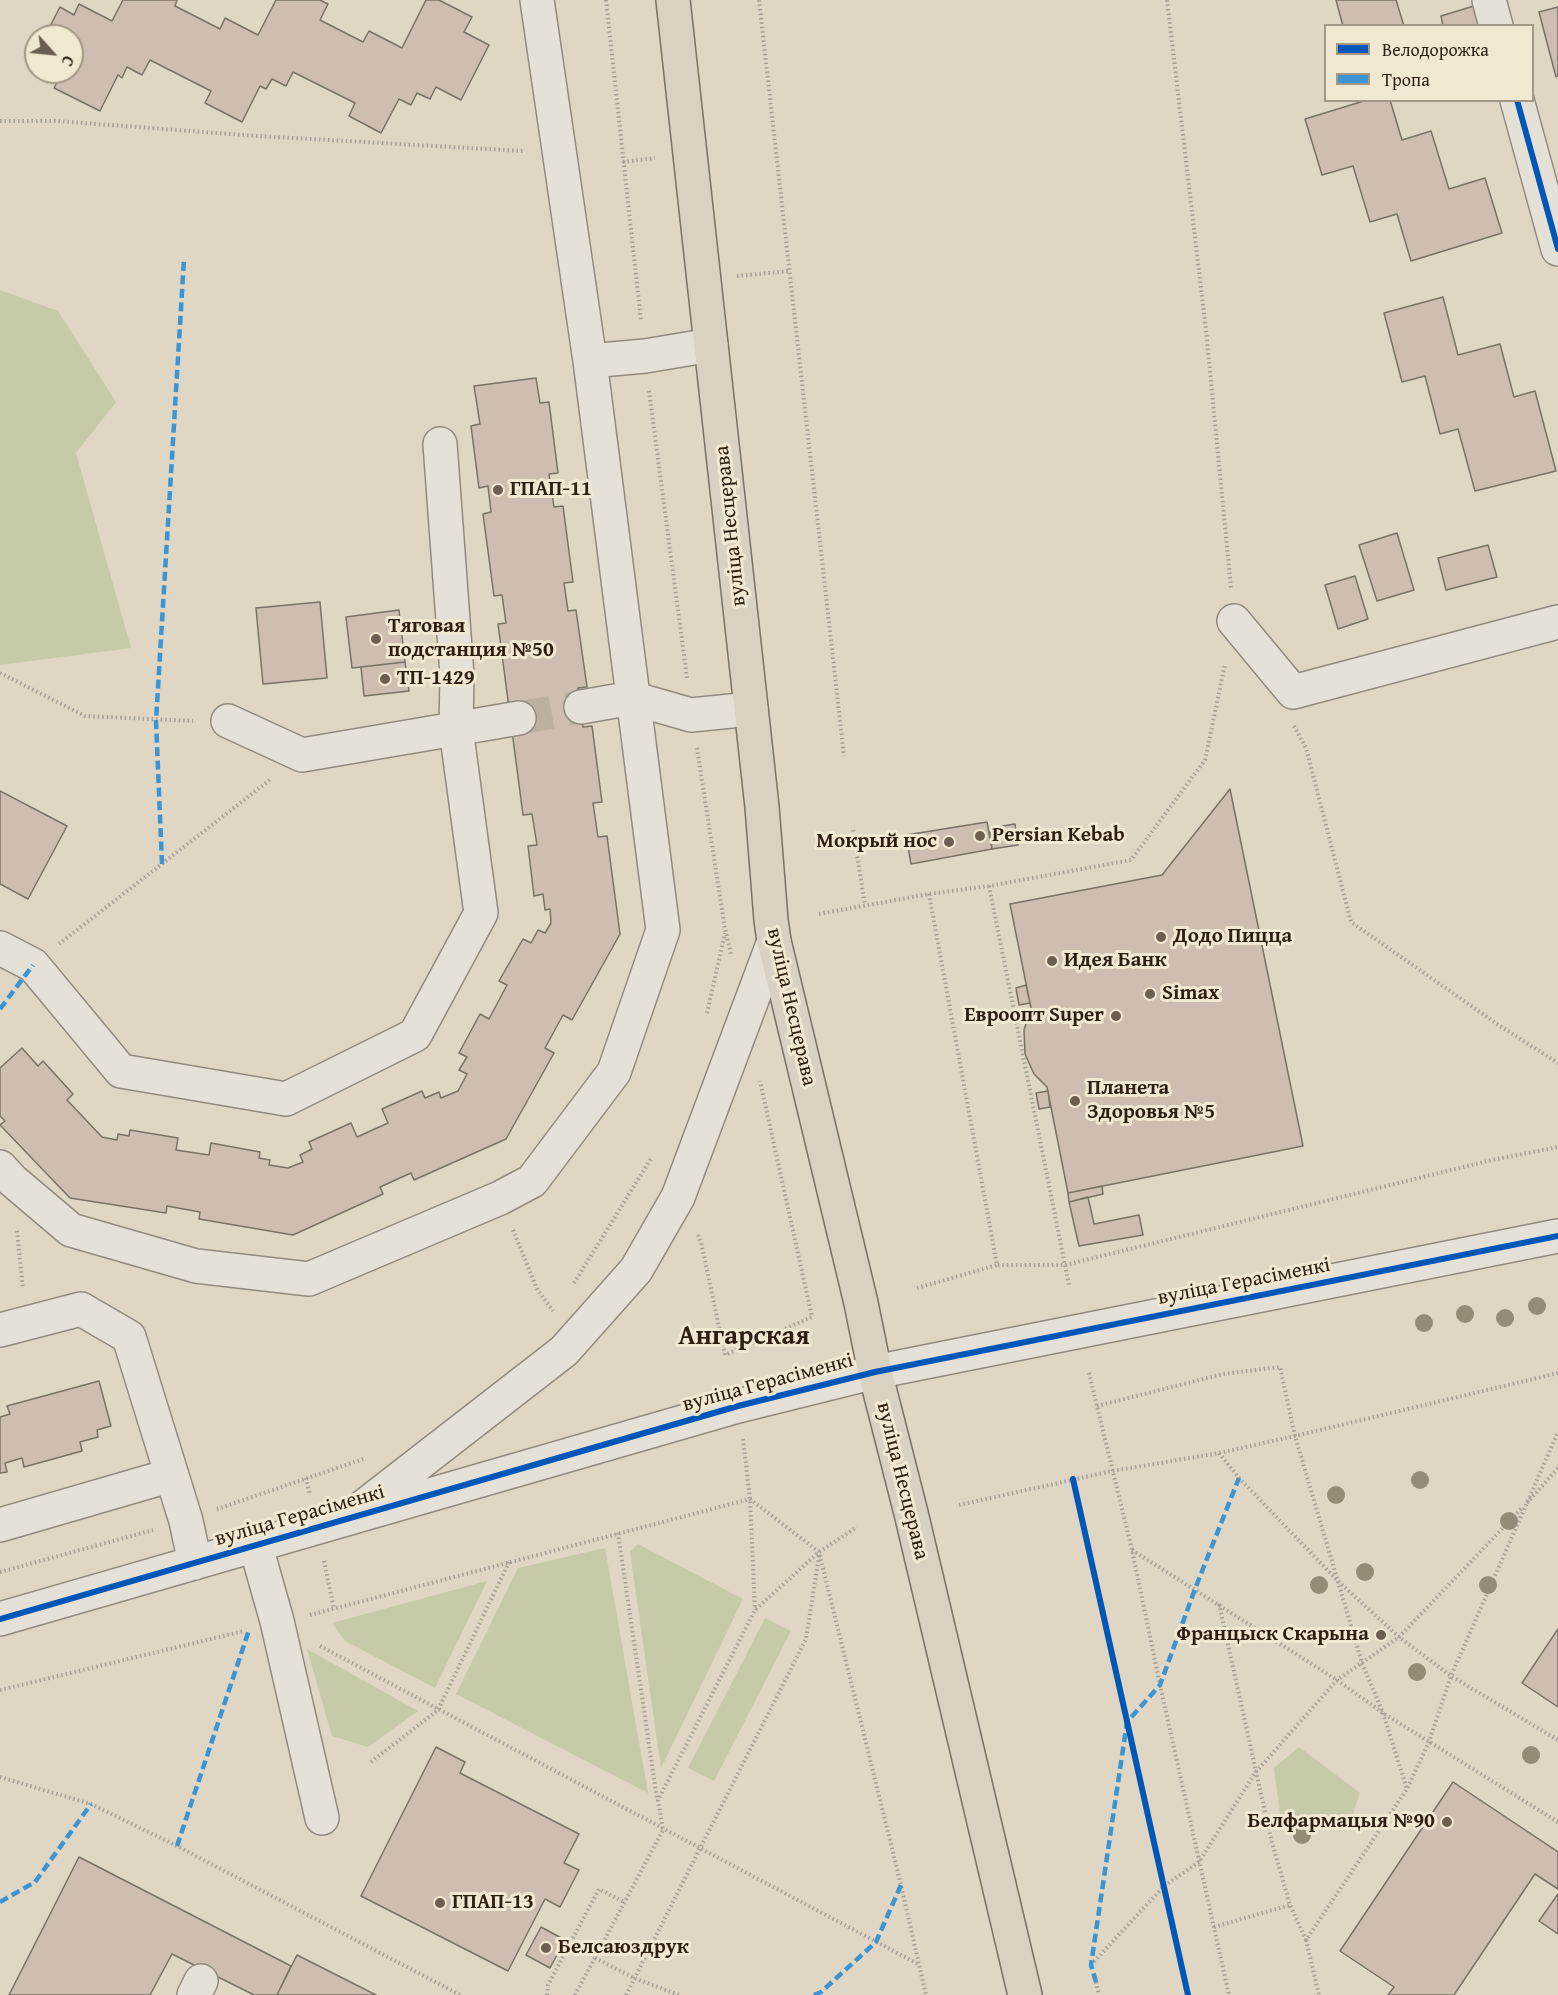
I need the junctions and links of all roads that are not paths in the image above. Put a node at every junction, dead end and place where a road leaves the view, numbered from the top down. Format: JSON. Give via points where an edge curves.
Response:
{"nodes":[{"id":1,"x":537,"y":0,"type":"edge"},
{"id":2,"x":673,"y":0,"type":"edge"},
{"id":3,"x":1489,"y":0,"type":"edge"},
{"id":4,"x":1495,"y":24,"type":"edge"},
{"id":5,"x":1518,"y":102,"type":"edge"},
{"id":6,"x":1558,"y":249,"type":"edge"},
{"id":7,"x":711,"y":345,"type":"junction"},
{"id":8,"x":590,"y":361,"type":"junction"},
{"id":9,"x":440,"y":444,"type":"dead end"},
{"id":10,"x":1234,"y":621,"type":"road end"},
{"id":11,"x":1558,"y":622,"type":"edge"},
{"id":12,"x":632,"y":698,"type":"junction"},
{"id":13,"x":581,"y":707,"type":"tunnel mouth"},
{"id":14,"x":751,"y":709,"type":"junction"},
{"id":15,"x":519,"y":718,"type":"tunnel mouth"},
{"id":16,"x":228,"y":721,"type":"road end"},
{"id":17,"x":456,"y":729,"type":"junction"},
{"id":18,"x":774,"y":941,"type":"junction"},
{"id":19,"x":0,"y":948,"type":"edge"},
{"id":20,"x":6,"y":1173,"type":"edge"},
{"id":21,"x":1558,"y":1236,"type":"edge"},
{"id":22,"x":14,"y":1326,"type":"edge"},
{"id":23,"x":874,"y":1372,"type":"junction"},
{"id":24,"x":172,"y":1475,"type":"junction"},
{"id":25,"x":349,"y":1518,"type":"junction"},
{"id":26,"x":0,"y":1525,"type":"edge"},
{"id":27,"x":256,"y":1547,"type":"junction"},
{"id":28,"x":195,"y":1563,"type":"junction"},
{"id":29,"x":0,"y":1619,"type":"edge"},
{"id":30,"x":322,"y":1818,"type":"dead end"},
{"id":31,"x":1025,"y":1995,"type":"edge"}],
"edges":[{"from":1,"to":8,"type":"street"},
{"from":2,"to":7,"type":"main road","name":"вуліца Несцерава"},
{"from":3,"to":4,"type":"street"},
{"from":5,"to":6,"type":"street"},
{"from":7,"to":8,"type":"street"},
{"from":7,"to":14,"type":"main road","name":"вуліца Несцерава"},
{"from":8,"to":12,"type":"street"},
{"from":9,"to":17,"type":"street","via":[[457,675]]},
{"from":10,"to":11,"type":"street","via":[[1293,692]]},
{"from":12,"to":13,"type":"street"},
{"from":12,"to":14,"type":"street","via":[[691,715]]},
{"from":12,"to":20,"type":"street","via":[[663,930],[614,1072],[532,1181],[309,1279],[196,1266],[71,1230]]},
{"from":14,"to":18,"type":"main road","name":"вуліца Несцерава"},
{"from":15,"to":17,"type":"street"},
{"from":16,"to":17,"type":"street","via":[[302,755]]},
{"from":17,"to":19,"type":"street","via":[[482,913],[415,1035],[286,1099],[121,1071],[33,965]]},
{"from":18,"to":23,"type":"main road","name":"вуліца Несцерава"},
{"from":18,"to":25,"type":"street","via":[[678,1197],[636,1270],[564,1351]]},
{"from":21,"to":23,"type":"street","name":"вуліца Герасіменкі"},
{"from":22,"to":24,"type":"street","via":[[81,1309],[129,1337]]},
{"from":23,"to":25,"type":"street","name":"вуліца Герасіменкі","via":[[738,1406]]},
{"from":23,"to":31,"type":"main road","name":"вуліца Несцерава"},
{"from":24,"to":26,"type":"street"},
{"from":24,"to":28,"type":"street"},
{"from":25,"to":27,"type":"street","name":"вуліца Герасіменкі"},
{"from":27,"to":28,"type":"street","name":"вуліца Герасіменкі"},
{"from":27,"to":30,"type":"street","via":[[288,1620]]},
{"from":28,"to":29,"type":"street","name":"вуліца Герасіменкі"}]}
